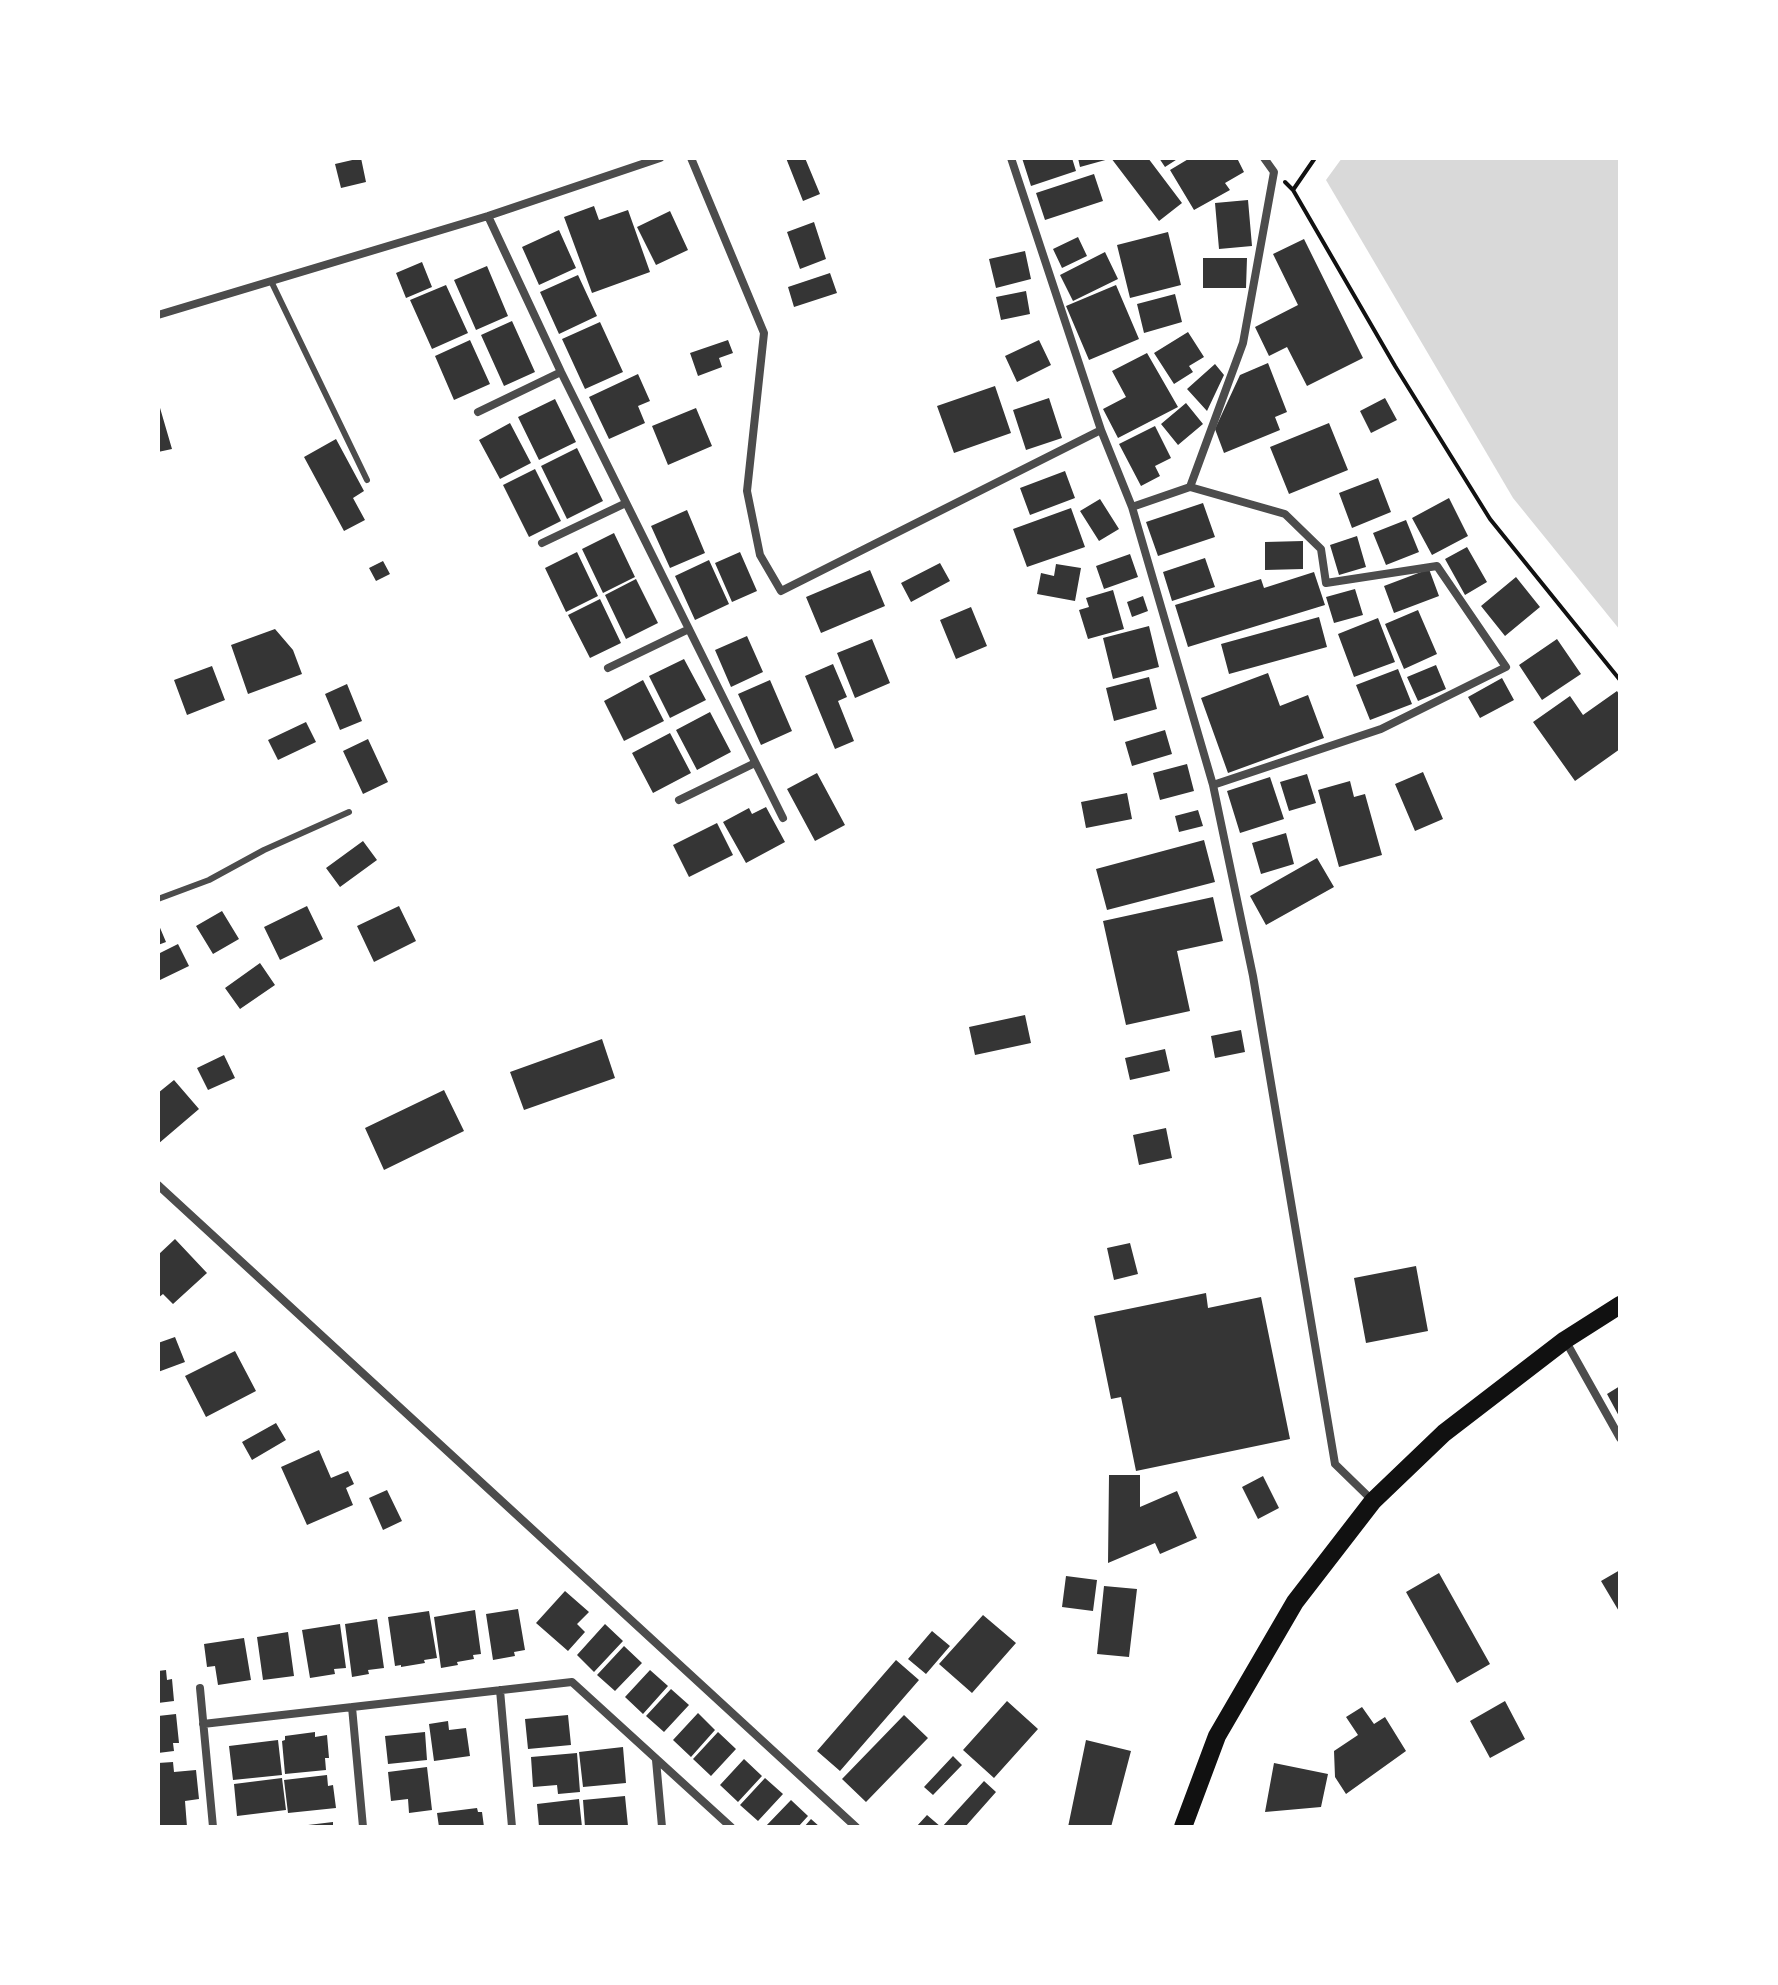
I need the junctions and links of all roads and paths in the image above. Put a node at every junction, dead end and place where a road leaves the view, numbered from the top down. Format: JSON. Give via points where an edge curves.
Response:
{"nodes":[{"id":1,"x":660,"y":158,"type":"edge"},
{"id":2,"x":691,"y":158,"type":"edge"},
{"id":3,"x":1011,"y":158,"type":"edge"},
{"id":4,"x":1264,"y":158,"type":"edge"},
{"id":5,"x":1315,"y":158,"type":"edge"},
{"id":6,"x":488,"y":216,"type":"junction"},
{"id":7,"x":271,"y":281,"type":"junction"},
{"id":8,"x":158,"y":315,"type":"edge"},
{"id":9,"x":561,"y":372,"type":"junction"},
{"id":10,"x":478,"y":412,"type":"dead end"},
{"id":11,"x":1101,"y":430,"type":"junction"},
{"id":12,"x":367,"y":480,"type":"dead end"},
{"id":13,"x":1190,"y":487,"type":"junction"},
{"id":14,"x":626,"y":503,"type":"junction"},
{"id":15,"x":1132,"y":507,"type":"junction"},
{"id":16,"x":542,"y":543,"type":"dead end"},
{"id":17,"x":689,"y":629,"type":"junction"},
{"id":18,"x":608,"y":668,"type":"dead end"},
{"id":19,"x":1620,"y":680,"type":"edge"},
{"id":20,"x":755,"y":763,"type":"junction"},
{"id":21,"x":1213,"y":785,"type":"junction"},
{"id":22,"x":679,"y":800,"type":"dead end"},
{"id":23,"x":349,"y":812,"type":"dead end"},
{"id":24,"x":783,"y":818,"type":"dead end"},
{"id":25,"x":158,"y":899,"type":"edge"},
{"id":26,"x":158,"y":1185,"type":"edge"},
{"id":27,"x":1620,"y":1305,"type":"edge"},
{"id":28,"x":1565,"y":1340,"type":"junction"},
{"id":29,"x":1620,"y":1438,"type":"edge"},
{"id":30,"x":1373,"y":1501,"type":"junction"},
{"id":31,"x":200,"y":1688,"type":"dead end"},
{"id":32,"x":500,"y":1690,"type":"junction"},
{"id":33,"x":352,"y":1707,"type":"junction"},
{"id":34,"x":203,"y":1724,"type":"junction"},
{"id":35,"x":656,"y":1759,"type":"junction"},
{"id":36,"x":213,"y":1827,"type":"edge"},
{"id":37,"x":363,"y":1827,"type":"edge"},
{"id":38,"x":512,"y":1827,"type":"edge"},
{"id":39,"x":662,"y":1827,"type":"edge"},
{"id":40,"x":731,"y":1827,"type":"edge"},
{"id":41,"x":856,"y":1827,"type":"edge"},
{"id":42,"x":1183,"y":1827,"type":"edge"}],
"edges":[{"from":1,"to":6,"type":"street"},
{"from":2,"to":11,"type":"street","via":[[764,333],[747,491],[760,555],[781,591]]},
{"from":3,"to":11,"type":"street"},
{"from":4,"to":13,"type":"street","via":[[1274,172],[1243,343]]},
{"from":5,"to":19,"type":"path","via":[[1293,190],[1395,366],[1490,519]]},
{"from":6,"to":7,"type":"street"},
{"from":6,"to":9,"type":"street"},
{"from":7,"to":8,"type":"street"},
{"from":7,"to":12,"type":"lane"},
{"from":9,"to":10,"type":"street"},
{"from":9,"to":14,"type":"street"},
{"from":11,"to":15,"type":"street"},
{"from":13,"to":15,"type":"street"},
{"from":13,"to":21,"type":"street","via":[[1285,514],[1321,549],[1326,583],[1437,566],[1506,667],[1381,729]]},
{"from":14,"to":16,"type":"street"},
{"from":14,"to":17,"type":"street"},
{"from":15,"to":21,"type":"street"},
{"from":17,"to":18,"type":"street"},
{"from":17,"to":20,"type":"street"},
{"from":20,"to":22,"type":"street"},
{"from":20,"to":24,"type":"street"},
{"from":21,"to":30,"type":"street","via":[[1253,976],[1335,1464]]},
{"from":23,"to":25,"type":"lane"},
{"from":26,"to":41,"type":"street"},
{"from":27,"to":28,"type":"main road"},
{"from":28,"to":29,"type":"street"},
{"from":28,"to":30,"type":"main road","via":[[1444,1433]]},
{"from":30,"to":42,"type":"main road","via":[[1295,1602],[1224,1722]]},
{"from":31,"to":34,"type":"street"},
{"from":32,"to":33,"type":"street"},
{"from":32,"to":35,"type":"street","via":[[572,1682]]},
{"from":32,"to":38,"type":"street"},
{"from":33,"to":34,"type":"street"},
{"from":33,"to":37,"type":"street"},
{"from":34,"to":36,"type":"street"},
{"from":35,"to":39,"type":"street"},
{"from":35,"to":40,"type":"street"}]}
